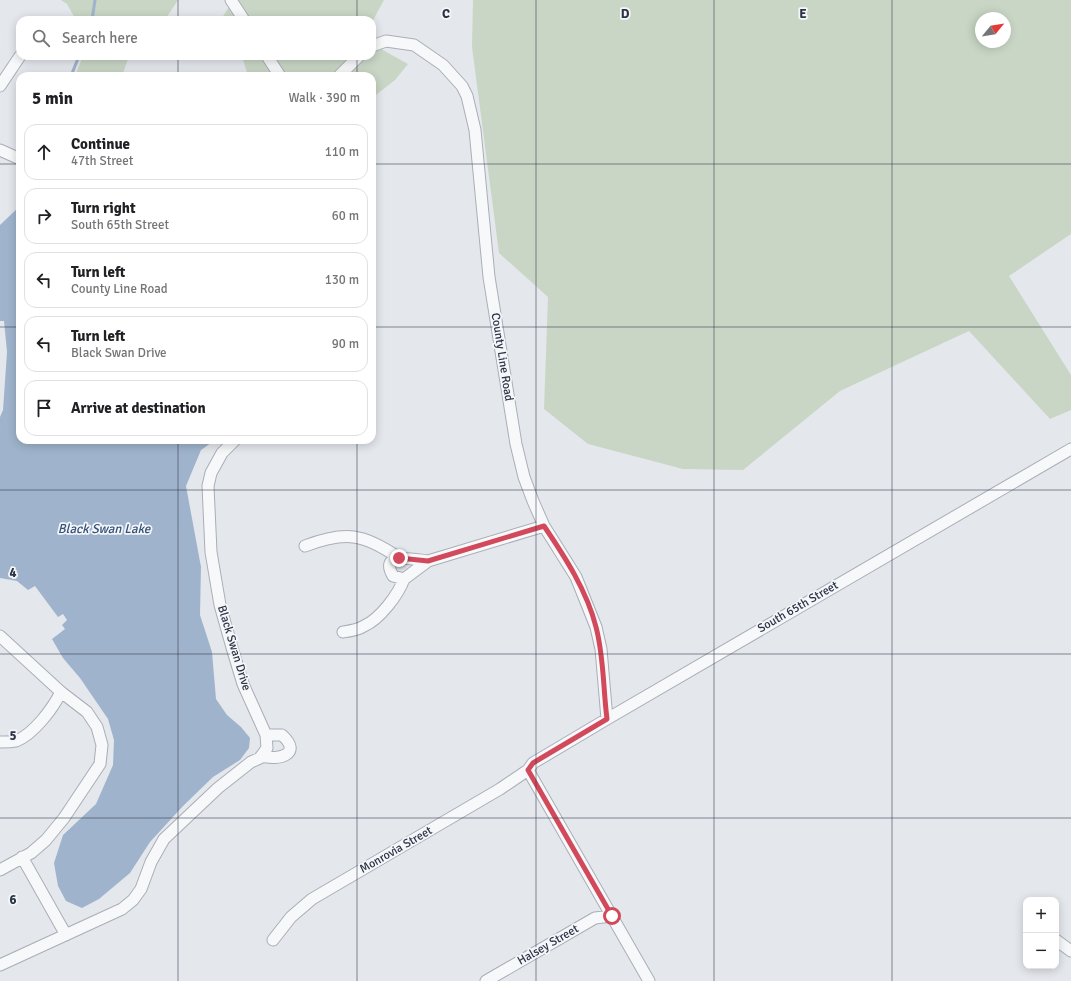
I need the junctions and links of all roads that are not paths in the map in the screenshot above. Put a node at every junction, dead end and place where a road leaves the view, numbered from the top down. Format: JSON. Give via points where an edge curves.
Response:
{"nodes":[{"id":1,"x":231,"y":0,"type":"edge"},
{"id":2,"x":241,"y":16,"type":"edge"},
{"id":3,"x":376,"y":45,"type":"edge"},
{"id":4,"x":17,"y":60,"type":"edge"},
{"id":5,"x":270,"y":60,"type":"edge"},
{"id":6,"x":355,"y":60,"type":"edge"},
{"id":7,"x":277,"y":72,"type":"edge"},
{"id":8,"x":343,"y":72,"type":"edge"},
{"id":9,"x":0,"y":86,"type":"edge"},
{"id":10,"x":0,"y":150,"type":"edge"},
{"id":11,"x":16,"y":157,"type":"edge"},
{"id":12,"x":231,"y":444,"type":"edge"},
{"id":13,"x":1071,"y":449,"type":"edge"},
{"id":14,"x":544,"y":526,"type":"junction"},
{"id":15,"x":305,"y":546,"type":"dead end"},
{"id":16,"x":399,"y":558,"type":"junction"},
{"id":17,"x":428,"y":561,"type":"junction"},
{"id":18,"x":404,"y":579,"type":"junction"},
{"id":19,"x":343,"y":632,"type":"dead end"},
{"id":20,"x":0,"y":636,"type":"edge"},
{"id":21,"x":61,"y":692,"type":"junction"},
{"id":22,"x":607,"y":719,"type":"junction"},
{"id":23,"x":266,"y":735,"type":"junction"},
{"id":24,"x":0,"y":742,"type":"edge"},
{"id":25,"x":261,"y":756,"type":"junction"},
{"id":26,"x":528,"y":770,"type":"junction"},
{"id":27,"x":22,"y":857,"type":"junction"},
{"id":28,"x":0,"y":870,"type":"edge"},
{"id":29,"x":612,"y":916,"type":"junction"},
{"id":30,"x":66,"y":935,"type":"junction"},
{"id":31,"x":273,"y":940,"type":"dead end"},
{"id":32,"x":1059,"y":942,"type":"edge"},
{"id":33,"x":1071,"y":952,"type":"edge"},
{"id":34,"x":0,"y":965,"type":"edge"},
{"id":35,"x":486,"y":981,"type":"edge"},
{"id":36,"x":649,"y":981,"type":"edge"}],
"edges":[{"from":1,"to":2,"type":"street"},
{"from":3,"to":14,"type":"street","name":"County Line Road","via":[[386,41],[414,45],[443,65],[462,86],[467,96],[475,130],[489,277],[516,444],[524,477]]},
{"from":4,"to":9,"type":"street"},
{"from":5,"to":7,"type":"street"},
{"from":6,"to":8,"type":"street"},
{"from":10,"to":11,"type":"street"},
{"from":12,"to":23,"type":"street","name":"Black Swan Drive","via":[[222,453],[211,473],[208,486],[211,552],[220,605],[243,684]]},
{"from":13,"to":22,"type":"street","name":"South 65th Street"},
{"from":14,"to":17,"type":"street"},
{"from":14,"to":22,"type":"street","name":"County Line Road","via":[[576,577],[596,627],[601,649]]},
{"from":15,"to":16,"type":"street","via":[[325,538],[343,536],[365,539]]},
{"from":16,"to":17,"type":"street"},
{"from":16,"to":18,"type":"street","via":[[392,561],[390,571],[394,576]]},
{"from":17,"to":18,"type":"street"},
{"from":18,"to":19,"type":"street","via":[[399,592],[375,618],[365,626]]},
{"from":20,"to":21,"type":"street"},
{"from":21,"to":24,"type":"street","via":[[53,708],[30,732],[16,741]]},
{"from":21,"to":27,"type":"street","via":[[87,712],[97,727],[102,745],[100,764],[69,812],[46,840]]},
{"from":22,"to":26,"type":"street","name":"South 65th Street","via":[[533,763]]},
{"from":23,"to":25,"type":"street","via":[[267,748]]},
{"from":23,"to":25,"type":"street","via":[[282,735],[290,746],[289,752],[276,759]]},
{"from":25,"to":30,"type":"street","via":[[218,788],[164,839],[151,862],[141,889],[132,900],[122,909]]},
{"from":26,"to":29,"type":"street"},
{"from":26,"to":31,"type":"street","name":"Monrovia Street","via":[[494,793],[312,899],[291,917]]},
{"from":27,"to":28,"type":"street"},
{"from":27,"to":30,"type":"street"},
{"from":29,"to":35,"type":"street","name":"Halsey Street","via":[[595,918]]},
{"from":29,"to":36,"type":"street"},
{"from":30,"to":34,"type":"street"},
{"from":32,"to":33,"type":"street"}]}
